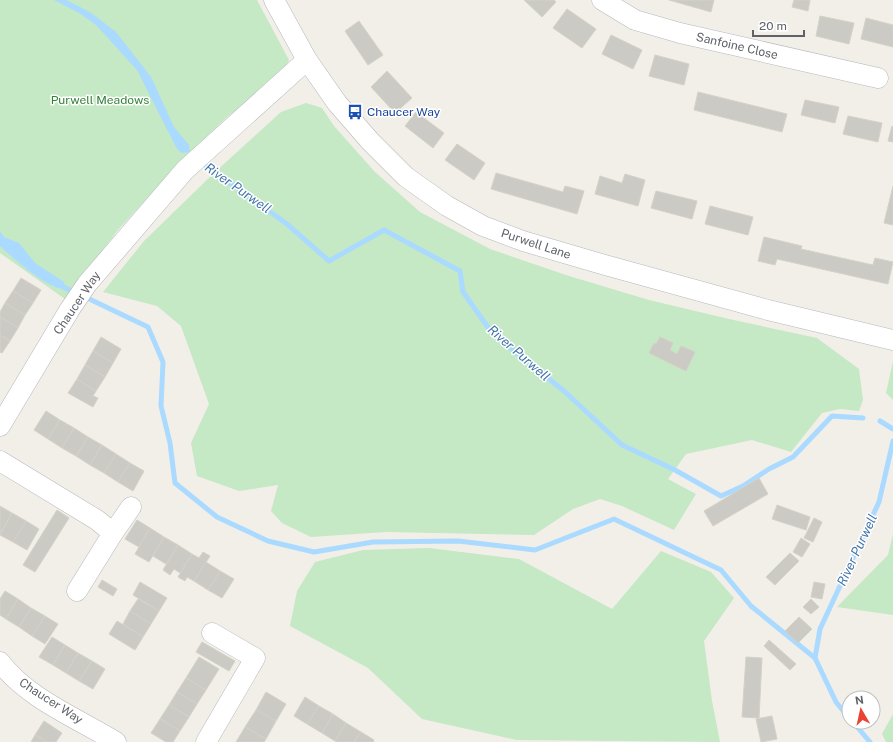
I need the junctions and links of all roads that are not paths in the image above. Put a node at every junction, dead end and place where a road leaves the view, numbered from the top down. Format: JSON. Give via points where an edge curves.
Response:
{"nodes":[{"id":1,"x":274,"y":0,"type":"edge"},
{"id":2,"x":602,"y":0,"type":"edge"},
{"id":3,"x":307,"y":60,"type":"junction"},
{"id":4,"x":878,"y":78,"type":"dead end"},
{"id":5,"x":893,"y":340,"type":"edge"},
{"id":6,"x":0,"y":426,"type":"edge"},
{"id":7,"x":0,"y":461,"type":"edge"},
{"id":8,"x":132,"y":507,"type":"dead end"},
{"id":9,"x":113,"y":533,"type":"junction"},
{"id":10,"x":77,"y":591,"type":"dead end"},
{"id":11,"x":212,"y":633,"type":"dead end"},
{"id":12,"x":0,"y":662,"type":"edge"},
{"id":13,"x":108,"y":740,"type":"edge"},
{"id":14,"x":206,"y":742,"type":"edge"}],
"edges":[{"from":1,"to":3,"type":"street","name":"Purwell Lane"},
{"from":2,"to":4,"type":"street","name":"Sanfoine Close","via":[[635,20],[680,33]]},
{"from":3,"to":5,"type":"street","name":"Purwell Lane","via":[[370,142],[406,177],[447,206],[483,226],[522,241],[612,267],[768,310]]},
{"from":3,"to":6,"type":"street","name":"Chaucer Way","via":[[185,170],[87,284]]},
{"from":7,"to":9,"type":"street","via":[[97,520]]},
{"from":8,"to":9,"type":"street"},
{"from":9,"to":10,"type":"street"},
{"from":11,"to":14,"type":"street","via":[[255,658]]},
{"from":12,"to":13,"type":"street","name":"Chaucer Way","via":[[9,674],[42,699]]}]}
